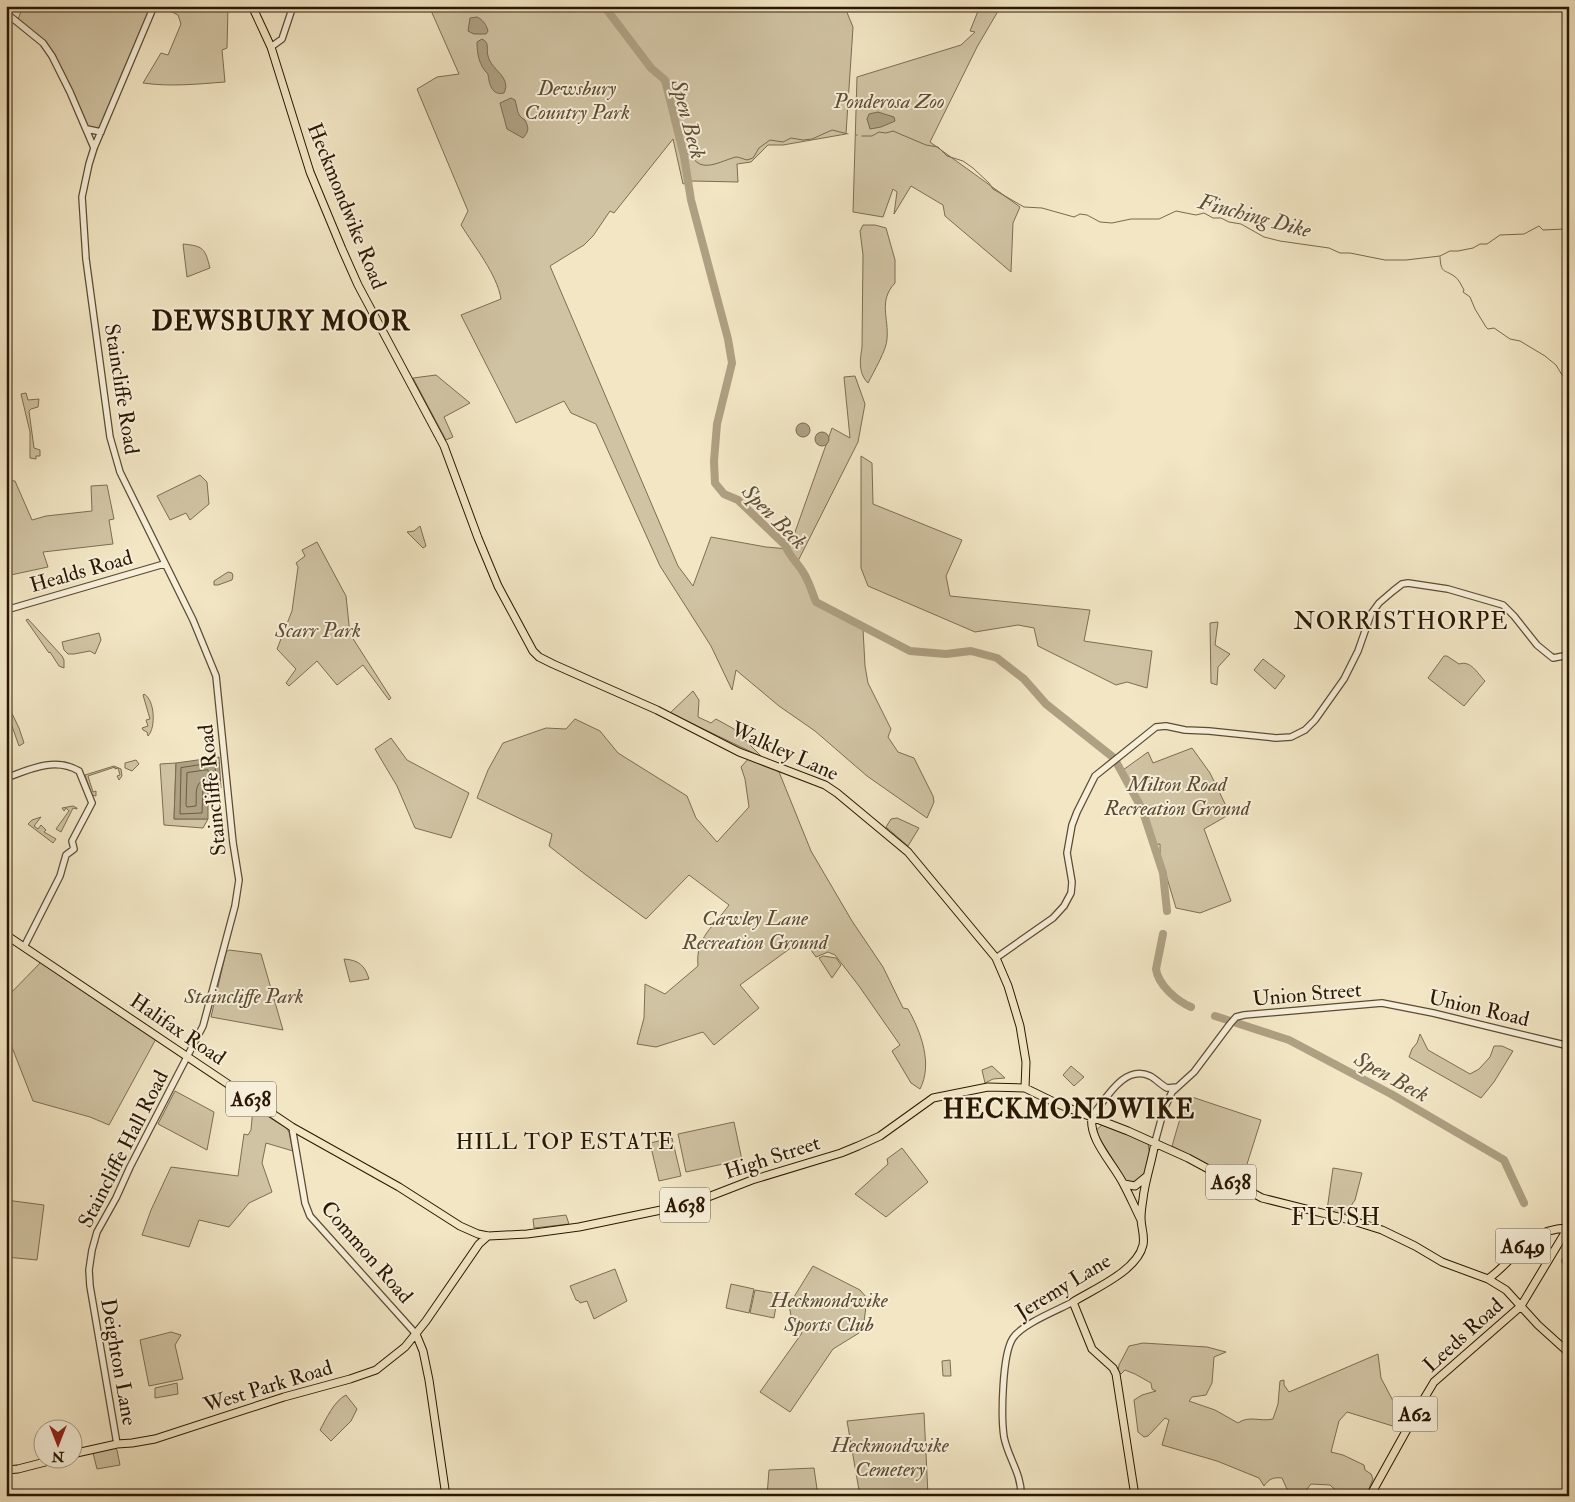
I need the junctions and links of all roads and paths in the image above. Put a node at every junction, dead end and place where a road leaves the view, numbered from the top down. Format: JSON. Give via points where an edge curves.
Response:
{"nodes":[{"id":1,"x":154,"y":6,"type":"edge"},
{"id":2,"x":252,"y":6,"type":"edge"},
{"id":3,"x":293,"y":6,"type":"edge"},
{"id":4,"x":6,"y":13,"type":"edge"},
{"id":5,"x":271,"y":47,"type":"junction"},
{"id":6,"x":87,"y":129,"type":"junction"},
{"id":7,"x":101,"y":132,"type":"junction"},
{"id":8,"x":94,"y":148,"type":"junction"},
{"id":9,"x":164,"y":564,"type":"junction"},
{"id":10,"x":6,"y":610,"type":"edge"},
{"id":11,"x":1569,"y":655,"type":"edge"},
{"id":12,"x":564,"y":669,"type":"joint"},
{"id":13,"x":6,"y":778,"type":"edge"},
{"id":14,"x":239,"y":888,"type":"joint"},
{"id":15,"x":6,"y":935,"type":"edge"},
{"id":16,"x":24,"y":947,"type":"junction"},
{"id":17,"x":996,"y":958,"type":"junction"},
{"id":18,"x":1382,"y":1003,"type":"joint"},
{"id":19,"x":1569,"y":1046,"type":"edge"},
{"id":20,"x":187,"y":1058,"type":"junction"},
{"id":21,"x":1025,"y":1077,"type":"junction"},
{"id":22,"x":1012,"y":1087,"type":"junction"},
{"id":23,"x":1164,"y":1087,"type":"junction"},
{"id":24,"x":1177,"y":1087,"type":"junction"},
{"id":25,"x":1025,"y":1088,"type":"junction"},
{"id":26,"x":1168,"y":1100,"type":"junction"},
{"id":27,"x":1092,"y":1116,"type":"junction"},
{"id":28,"x":292,"y":1127,"type":"junction"},
{"id":29,"x":1155,"y":1142,"type":"junction"},
{"id":30,"x":1146,"y":1176,"type":"junction"},
{"id":31,"x":1124,"y":1184,"type":"junction"},
{"id":32,"x":1141,"y":1220,"type":"junction"},
{"id":33,"x":1568,"y":1228,"type":"edge"},
{"id":34,"x":488,"y":1236,"type":"junction"},
{"id":35,"x":1488,"y":1278,"type":"junction"},
{"id":36,"x":90,"y":1286,"type":"joint"},
{"id":37,"x":1073,"y":1302,"type":"junction"},
{"id":38,"x":1521,"y":1306,"type":"junction"},
{"id":39,"x":416,"y":1334,"type":"junction"},
{"id":40,"x":1569,"y":1353,"type":"edge"},
{"id":41,"x":117,"y":1444,"type":"junction"},
{"id":42,"x":82,"y":1452,"type":"edge"},
{"id":43,"x":32,"y":1465,"type":"edge"},
{"id":44,"x":6,"y":1470,"type":"edge"},
{"id":45,"x":1370,"y":1495,"type":"edge"},
{"id":46,"x":446,"y":1496,"type":"edge"},
{"id":47,"x":1021,"y":1496,"type":"edge"},
{"id":48,"x":1135,"y":1496,"type":"edge"}],
"edges":[{"from":1,"to":7,"type":"street","name":"Staincliffe Road"},
{"from":2,"to":5,"type":"main road","name":"Heckmondwike Road"},
{"from":3,"to":5,"type":"street","via":[[282,40]]},
{"from":4,"to":6,"type":"street","via":[[43,43]]},
{"from":5,"to":12,"type":"main road","name":"Heckmondwike Road","via":[[310,172],[338,241],[444,446],[498,586],[533,651],[538,657]]},
{"from":6,"to":7,"type":"street"},
{"from":6,"to":8,"type":"street"},
{"from":7,"to":8,"type":"street","name":"Staincliffe Road"},
{"from":8,"to":9,"type":"street","name":"Staincliffe Road","via":[[82,202],[86,259],[110,438],[120,472]]},
{"from":9,"to":10,"type":"street","name":"Healds Road"},
{"from":9,"to":14,"type":"street","name":"Staincliffe Road","via":[[193,620],[216,676]]},
{"from":11,"to":17,"type":"street","via":[[1553,658],[1503,605],[1448,589],[1408,582],[1402,584],[1379,602],[1371,614],[1344,679],[1305,730],[1291,737],[1276,738],[1156,727],[1096,776],[1072,825],[1067,853],[1071,893],[1064,906],[1053,918]]},
{"from":12,"to":17,"type":"main road","name":"Walkley Lane","via":[[837,793],[908,852]]},
{"from":13,"to":16,"type":"street","via":[[42,765],[61,764],[75,768],[92,803],[72,841],[74,849],[66,855],[60,876]]},
{"from":14,"to":20,"type":"street","name":"Staincliffe Hall Road","via":[[206,1015]]},
{"from":15,"to":16,"type":"main road","name":"Halifax Road","number":"A638"},
{"from":16,"to":20,"type":"main road","name":"Halifax Road","number":"A638"},
{"from":17,"to":21,"type":"main road","name":"Walkley Lane","via":[[1008,986],[1023,1043]]},
{"from":18,"to":19,"type":"street","name":"Union Road"},
{"from":18,"to":24,"type":"street","name":"Union Street","via":[[1236,1018],[1194,1072]]},
{"from":20,"to":28,"type":"main road","name":"Halifax Road","number":"A638"},
{"from":20,"to":36,"type":"street","name":"Staincliffe Hall Road","via":[[97,1232],[89,1270]]},
{"from":21,"to":22,"type":"main road"},
{"from":21,"to":25,"type":"main road","name":"Walkley Lane"},
{"from":22,"to":25,"type":"main road","name":"High Street","number":"A638"},
{"from":22,"to":34,"type":"main road","name":"High Street","number":"A638","via":[[982,1087],[933,1098],[880,1136],[858,1146],[690,1204],[579,1227]]},
{"from":23,"to":24,"type":"street"},
{"from":23,"to":26,"type":"street"},
{"from":23,"to":27,"type":"street","via":[[1151,1076],[1131,1074],[1120,1082]]},
{"from":24,"to":26,"type":"street","name":"Union Street"},
{"from":25,"to":27,"type":"main road","number":"A638"},
{"from":26,"to":29,"type":"street","name":"Union Street"},
{"from":27,"to":29,"type":"main road","number":"A638"},
{"from":27,"to":31,"type":"main road","via":[[1096,1139]]},
{"from":28,"to":34,"type":"main road","name":"Halifax Road","number":"A638","via":[[460,1226]]},
{"from":28,"to":39,"type":"street","name":"Common Road","via":[[305,1204],[310,1216]]},
{"from":29,"to":30,"type":"main road"},
{"from":29,"to":35,"type":"main road","number":"A638","via":[[1262,1198],[1382,1230],[1437,1260]]},
{"from":30,"to":31,"type":"main road","via":[[1135,1186]]},
{"from":30,"to":32,"type":"main road"},
{"from":31,"to":32,"type":"main road"},
{"from":32,"to":37,"type":"main road","name":"Jeremy Lane","via":[[1144,1233],[1138,1256],[1126,1270]]},
{"from":33,"to":35,"type":"main road","number":"A649","via":[[1544,1232],[1527,1242],[1503,1268]]},
{"from":33,"to":38,"type":"main road","name":"Leeds Road","number":"A62"},
{"from":34,"to":39,"type":"main road","name":"West Park Road","via":[[479,1244]]},
{"from":35,"to":38,"type":"main road","number":"A638"},
{"from":36,"to":41,"type":"street","name":"Deighton Lane"},
{"from":37,"to":47,"type":"street","name":"Jeremy Lane","via":[[1024,1328],[1009,1347],[1004,1383],[1004,1437],[1020,1477]]},
{"from":37,"to":48,"type":"main road","via":[[1091,1346],[1116,1374]]},
{"from":38,"to":40,"type":"main road","number":"A638"},
{"from":38,"to":45,"type":"main road","name":"Leeds Road","number":"A62","via":[[1434,1382]]},
{"from":39,"to":41,"type":"main road","name":"West Park Road","via":[[376,1370],[155,1439]]},
{"from":39,"to":46,"type":"main road","via":[[428,1373]]},
{"from":41,"to":42,"type":"main road","name":"West Park Road"},
{"from":43,"to":44,"type":"main road"}]}
